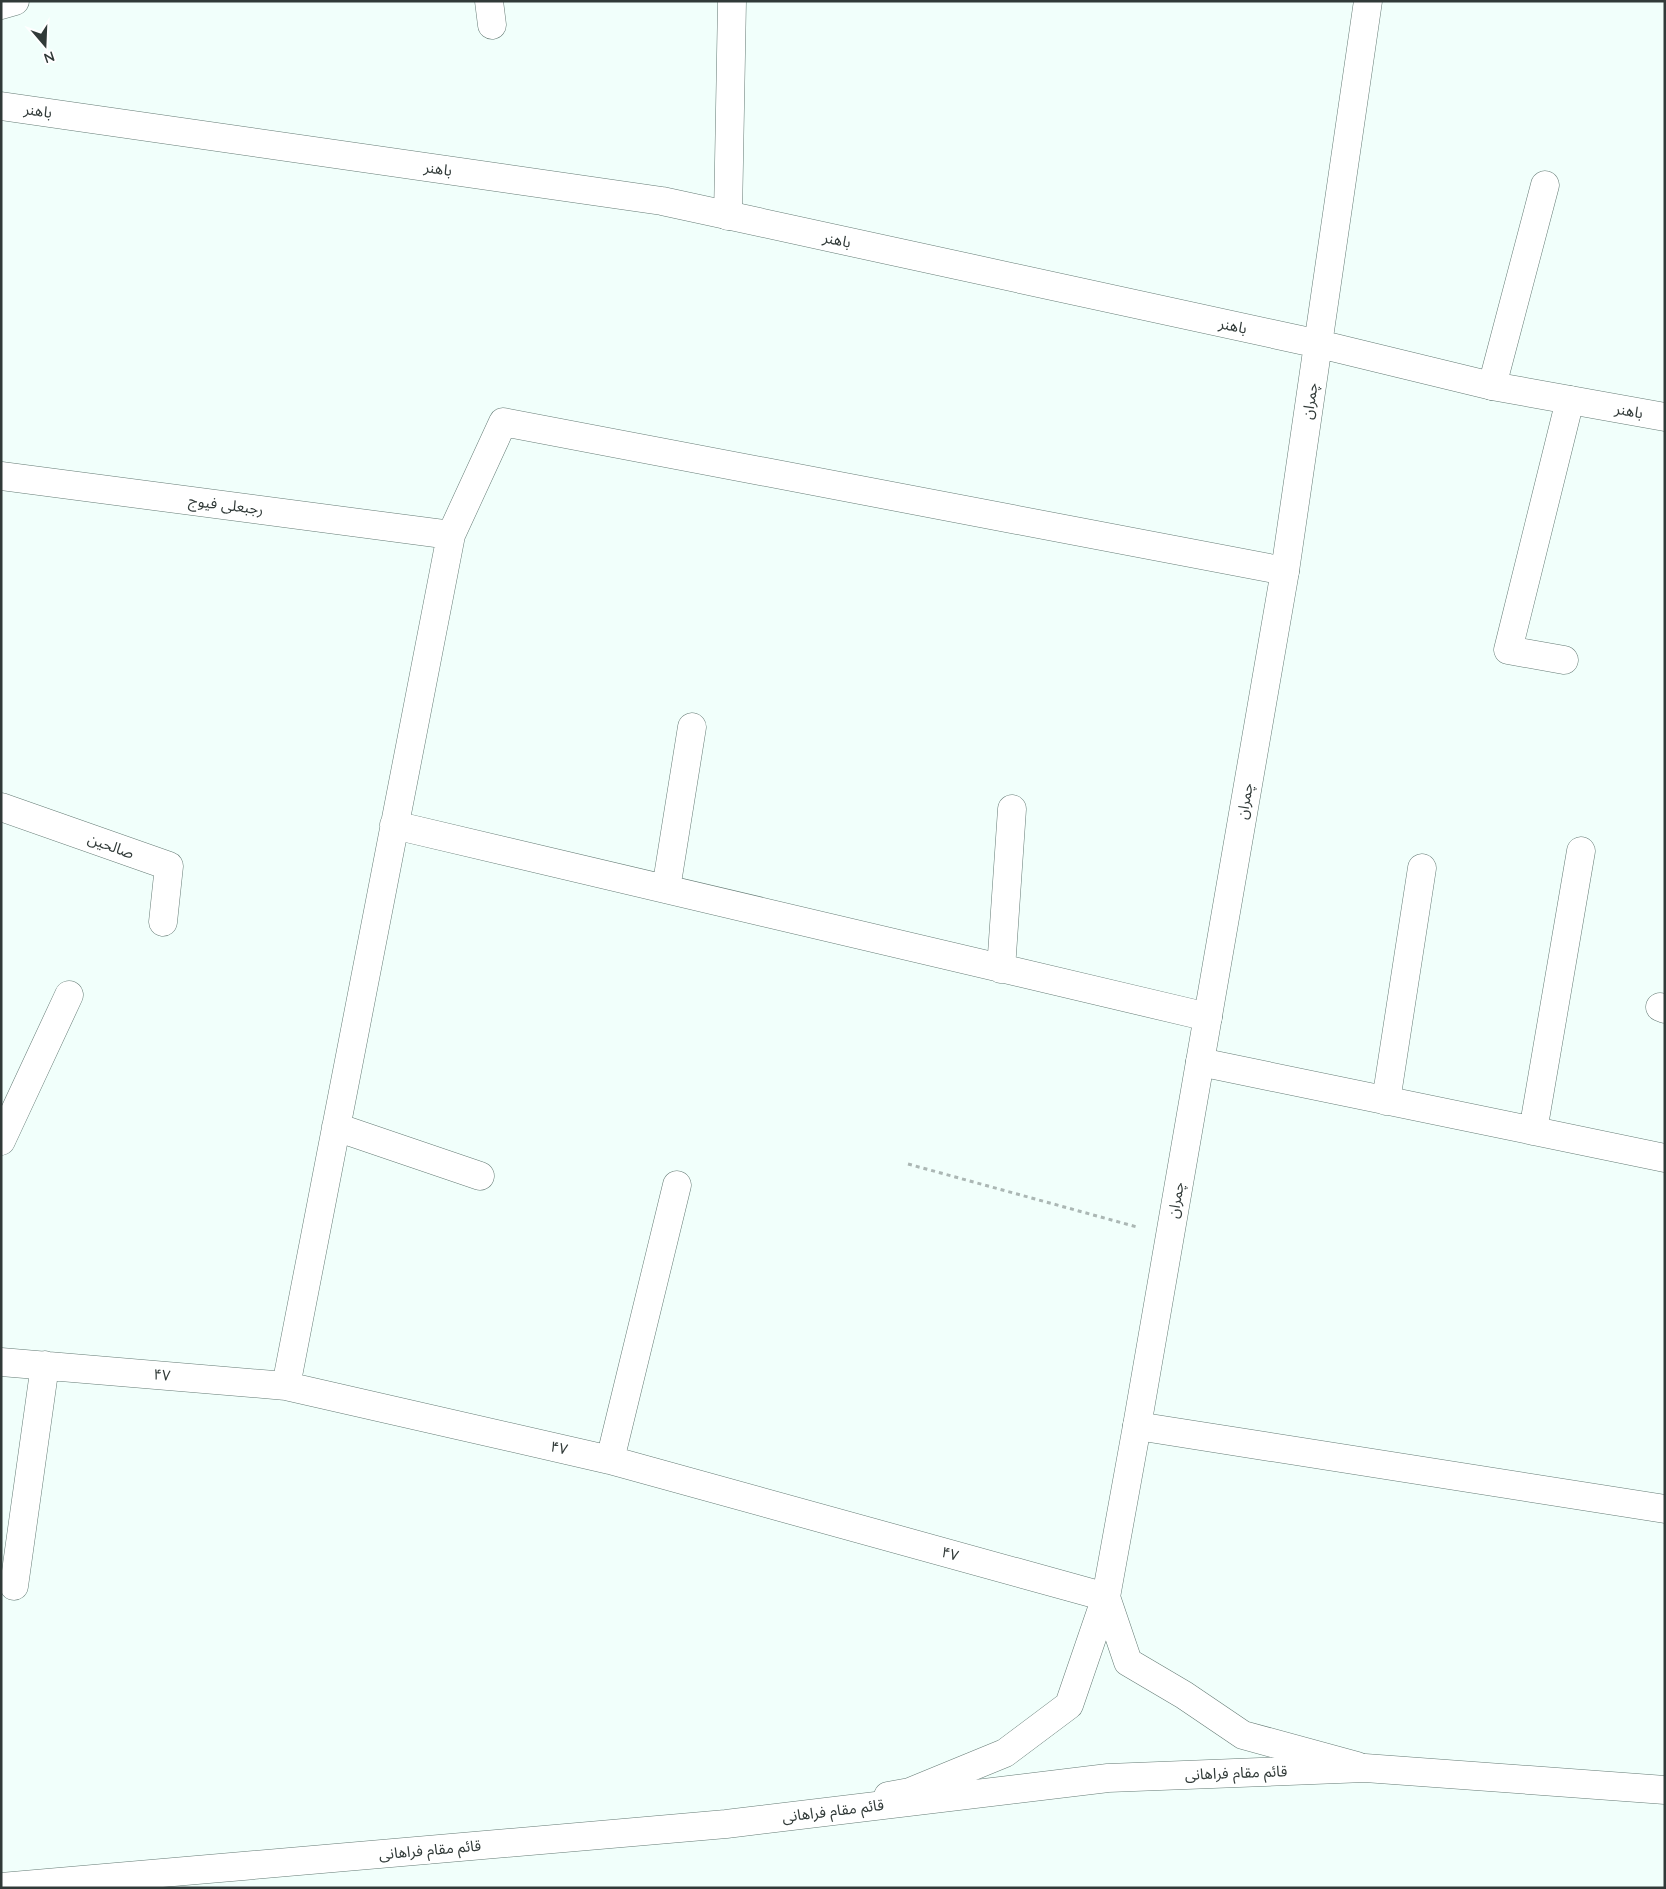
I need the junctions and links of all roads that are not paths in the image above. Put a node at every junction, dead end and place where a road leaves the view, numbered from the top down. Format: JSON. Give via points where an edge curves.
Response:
{"nodes":[{"id":1,"x":15,"y":1,"type":"edge"},
{"id":2,"x":732,"y":1,"type":"edge"},
{"id":3,"x":1368,"y":1,"type":"edge"},
{"id":4,"x":1,"y":5,"type":"edge"},
{"id":5,"x":1,"y":106,"type":"edge"},
{"id":6,"x":1545,"y":185,"type":"dead end"},
{"id":7,"x":728,"y":216,"type":"junction"},
{"id":8,"x":1319,"y":344,"type":"junction"},
{"id":9,"x":1492,"y":386,"type":"junction"},
{"id":10,"x":1570,"y":400,"type":"junction"},
{"id":11,"x":1665,"y":417,"type":"edge"},
{"id":12,"x":1,"y":476,"type":"edge"},
{"id":13,"x":450,"y":535,"type":"junction"},
{"id":14,"x":1284,"y":571,"type":"junction"},
{"id":15,"x":1564,"y":660,"type":"dead end"},
{"id":16,"x":692,"y":727,"type":"dead end"},
{"id":17,"x":1,"y":806,"type":"edge"},
{"id":18,"x":1012,"y":810,"type":"dead end"},
{"id":19,"x":394,"y":825,"type":"junction"},
{"id":20,"x":1581,"y":851,"type":"dead end"},
{"id":21,"x":1422,"y":868,"type":"dead end"},
{"id":22,"x":666,"y":889,"type":"junction"},
{"id":23,"x":163,"y":922,"type":"dead end"},
{"id":24,"x":1001,"y":968,"type":"junction"},
{"id":25,"x":69,"y":995,"type":"dead end"},
{"id":26,"x":1208,"y":1017,"type":"junction"},
{"id":27,"x":1200,"y":1062,"type":"junction"},
{"id":28,"x":1386,"y":1101,"type":"junction"},
{"id":29,"x":336,"y":1127,"type":"junction"},
{"id":30,"x":1533,"y":1131,"type":"junction"},
{"id":31,"x":1,"y":1141,"type":"edge"},
{"id":32,"x":1665,"y":1158,"type":"edge"},
{"id":33,"x":480,"y":1176,"type":"dead end"},
{"id":34,"x":677,"y":1185,"type":"dead end"},
{"id":35,"x":1,"y":1362,"type":"edge"},
{"id":36,"x":46,"y":1365,"type":"junction"},
{"id":37,"x":286,"y":1386,"type":"junction"},
{"id":38,"x":1137,"y":1426,"type":"junction"},
{"id":39,"x":610,"y":1460,"type":"junction"},
{"id":40,"x":1665,"y":1509,"type":"edge"},
{"id":41,"x":14,"y":1586,"type":"dead end"},
{"id":42,"x":1106,"y":1597,"type":"junction"},
{"id":43,"x":1365,"y":1768,"type":"junction"},
{"id":44,"x":1665,"y":1790,"type":"edge"},
{"id":45,"x":726,"y":1824,"type":"junction"},
{"id":46,"x":1,"y":1887,"type":"edge"}],
"edges":[{"from":1,"to":4,"type":"street"},
{"from":2,"to":7,"type":"street"},
{"from":3,"to":8,"type":"street","name":"چمران"},
{"from":5,"to":7,"type":"street","name":"باهنر","via":[[652,200]]},
{"from":6,"to":9,"type":"street"},
{"from":7,"to":8,"type":"street","name":"باهنر"},
{"from":8,"to":9,"type":"street","name":"باهنر"},
{"from":8,"to":14,"type":"street","name":"چمران"},
{"from":9,"to":10,"type":"street","name":"باهنر"},
{"from":10,"to":11,"type":"street","name":"باهنر"},
{"from":10,"to":15,"type":"street","via":[[1508,650]]},
{"from":12,"to":13,"type":"street","name":"رجبعلی فیوج"},
{"from":13,"to":14,"type":"street","via":[[503,422]]},
{"from":13,"to":19,"type":"street"},
{"from":14,"to":26,"type":"street","name":"چمران"},
{"from":16,"to":22,"type":"street"},
{"from":17,"to":23,"type":"street","name":"صالحین","via":[[169,866]]},
{"from":18,"to":24,"type":"street"},
{"from":19,"to":22,"type":"street"},
{"from":19,"to":29,"type":"street"},
{"from":20,"to":30,"type":"street"},
{"from":21,"to":28,"type":"street"},
{"from":22,"to":24,"type":"street"},
{"from":24,"to":26,"type":"street"},
{"from":25,"to":31,"type":"street"},
{"from":26,"to":27,"type":"street","name":"چمران"},
{"from":27,"to":28,"type":"street"},
{"from":27,"to":38,"type":"street","name":"چمران"},
{"from":28,"to":30,"type":"street"},
{"from":29,"to":33,"type":"street"},
{"from":29,"to":37,"type":"street"},
{"from":30,"to":32,"type":"street"},
{"from":34,"to":39,"type":"street"},
{"from":35,"to":36,"type":"street","name":"۴۷"},
{"from":36,"to":37,"type":"street","name":"۴۷"},
{"from":36,"to":41,"type":"street"},
{"from":37,"to":39,"type":"street","name":"۴۷"},
{"from":38,"to":40,"type":"street"},
{"from":38,"to":42,"type":"street","name":"چمران"},
{"from":39,"to":42,"type":"street","name":"۴۷"},
{"from":42,"to":43,"type":"street","via":[[1128,1662],[1244,1735]]},
{"from":42,"to":45,"type":"street","name":"چمران","via":[[1069,1705],[1006,1753],[910,1792]]},
{"from":43,"to":44,"type":"street","name":"قائم مقام فراهانی"},
{"from":43,"to":45,"type":"street","name":"قائم مقام فراهانی","via":[[1108,1778]]},
{"from":45,"to":46,"type":"street","name":"قائم مقام فراهانی"}]}
